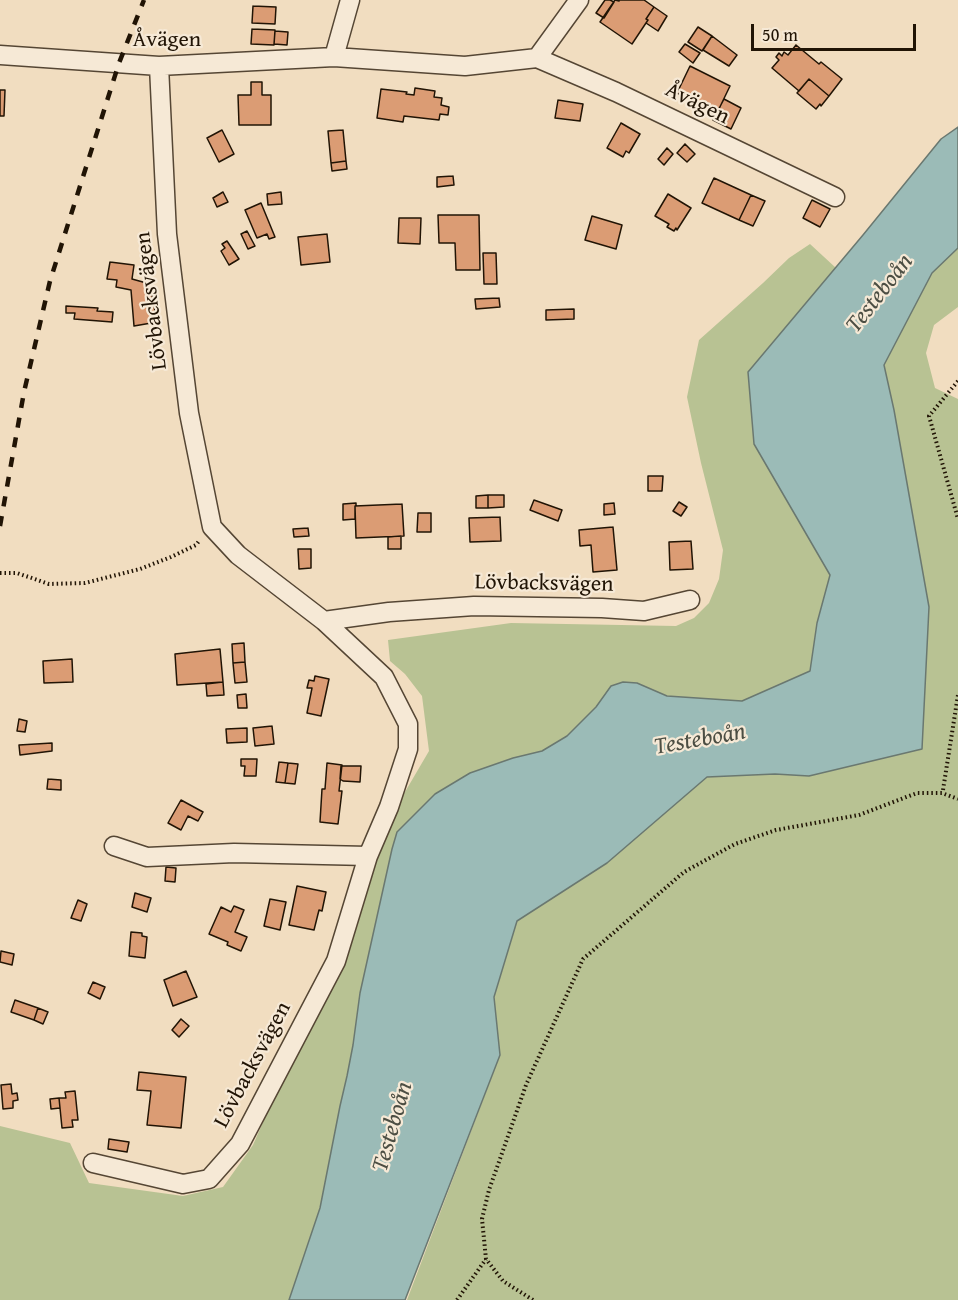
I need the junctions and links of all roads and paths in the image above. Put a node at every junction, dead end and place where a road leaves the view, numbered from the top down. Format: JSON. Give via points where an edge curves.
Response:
{"nodes":[{"id":1,"x":350,"y":0,"type":"edge"},
{"id":2,"x":579,"y":0,"type":"edge"},
{"id":3,"x":0,"y":55,"type":"edge"},
{"id":4,"x":334,"y":57,"type":"junction"},
{"id":5,"x":537,"y":58,"type":"junction"},
{"id":6,"x":159,"y":66,"type":"junction"},
{"id":7,"x":835,"y":197,"type":"dead end"},
{"id":8,"x":958,"y":381,"type":"edge"},
{"id":9,"x":958,"y":519,"type":"edge"},
{"id":10,"x":212,"y":527,"type":"junction"},
{"id":11,"x":0,"y":573,"type":"edge"},
{"id":12,"x":690,"y":600,"type":"dead end"},
{"id":13,"x":324,"y":621,"type":"junction"},
{"id":14,"x":958,"y":695,"type":"edge"},
{"id":15,"x":943,"y":790,"type":"dead end"},
{"id":16,"x":958,"y":799,"type":"edge"},
{"id":17,"x":114,"y":846,"type":"dead end"},
{"id":18,"x":368,"y":856,"type":"junction"},
{"id":19,"x":93,"y":1163,"type":"dead end"},
{"id":20,"x":486,"y":1259,"type":"junction"},
{"id":21,"x":457,"y":1300,"type":"edge"},
{"id":22,"x":533,"y":1300,"type":"edge"}],
"edges":[{"from":1,"to":4,"type":"street"},
{"from":2,"to":5,"type":"street"},
{"from":3,"to":6,"type":"street","name":"Åvägen"},
{"from":4,"to":5,"type":"street","name":"Åvägen","via":[[465,66]]},
{"from":4,"to":6,"type":"street","name":"Åvägen"},
{"from":5,"to":7,"type":"street","name":"Åvägen"},
{"from":6,"to":10,"type":"street","name":"Lövbacksvägen","via":[[169,244],[189,413]]},
{"from":8,"to":9,"type":"path","via":[[929,417]]},
{"from":10,"to":11,"type":"path","via":[[196,544],[171,557],[85,583],[49,584],[17,573]]},
{"from":10,"to":13,"type":"street","name":"Lövbacksvägen","via":[[238,555]]},
{"from":12,"to":13,"type":"street","name":"Lövbacksvägen","via":[[644,611],[474,606]]},
{"from":13,"to":18,"type":"street","name":"Lövbacksvägen","via":[[384,677],[408,724],[408,749]]},
{"from":14,"to":15,"type":"path"},
{"from":16,"to":20,"type":"path","via":[[917,793],[859,815],[776,830],[735,844],[684,872],[583,959],[526,1085],[489,1190],[483,1219]]},
{"from":17,"to":18,"type":"street","via":[[147,857],[234,853]]},
{"from":18,"to":19,"type":"street","name":"Lövbacksvägen","via":[[336,961],[240,1144],[209,1179],[183,1184]]},
{"from":20,"to":21,"type":"path"},
{"from":20,"to":22,"type":"path","via":[[503,1281]]}]}
